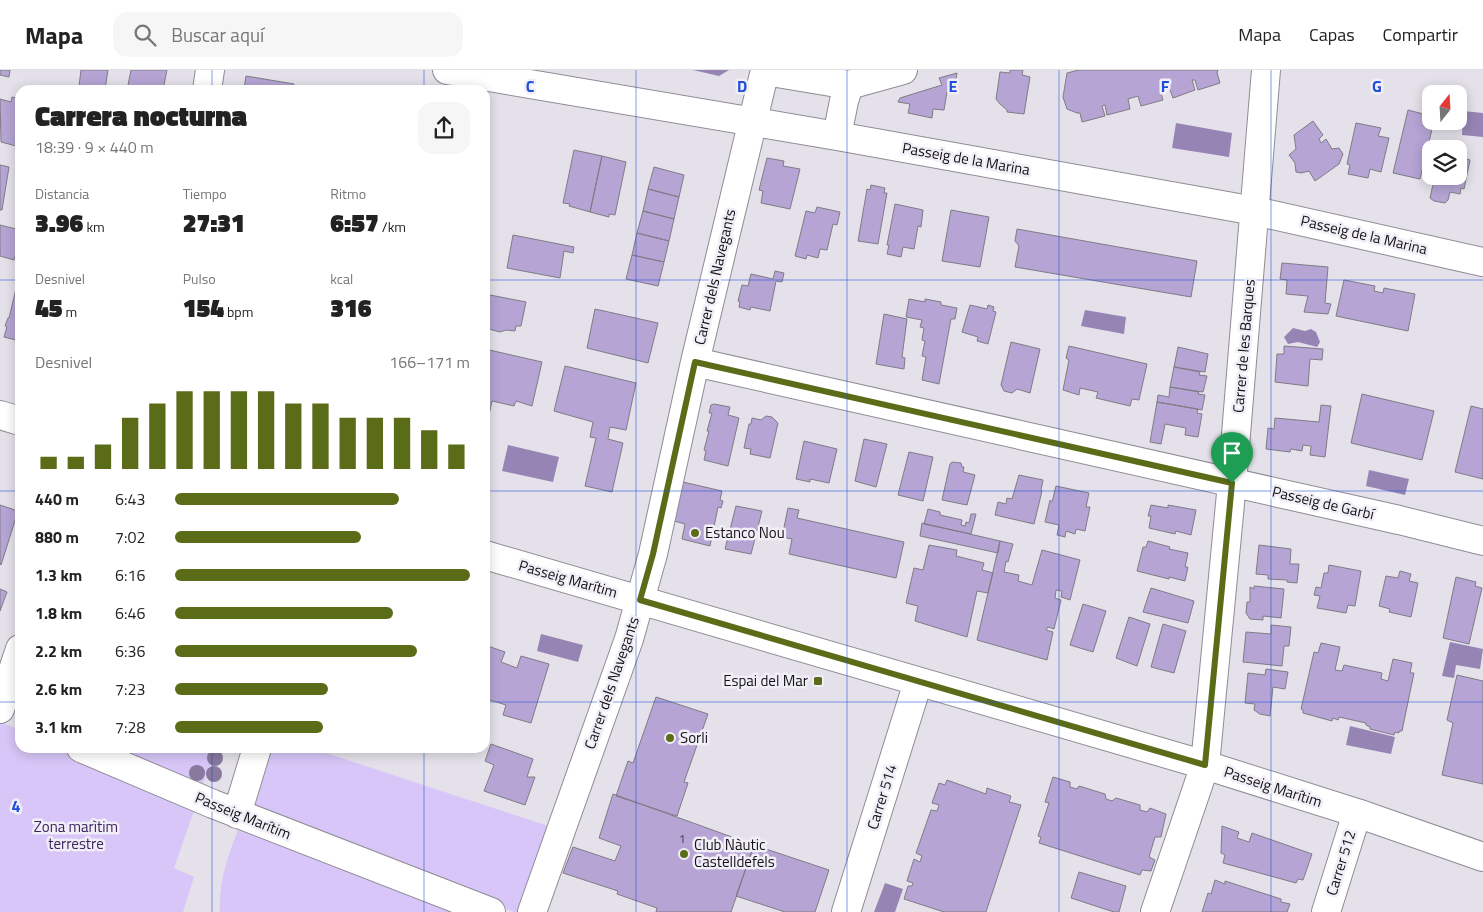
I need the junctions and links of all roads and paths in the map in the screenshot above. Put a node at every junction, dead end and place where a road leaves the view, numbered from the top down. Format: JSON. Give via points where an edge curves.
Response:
{"nodes":[{"id":1,"x":210,"y":70,"type":"edge"},
{"id":2,"x":447,"y":70,"type":"edge"},
{"id":3,"x":903,"y":70,"type":"edge"},
{"id":4,"x":1266,"y":70,"type":"edge"},
{"id":5,"x":765,"y":71,"type":"edge"},
{"id":6,"x":482,"y":83,"type":"edge"},
{"id":7,"x":208,"y":85,"type":"edge"},
{"id":8,"x":849,"y":85,"type":"junction"},
{"id":9,"x":752,"y":122,"type":"junction"},
{"id":10,"x":837,"y":136,"type":"junction"},
{"id":11,"x":1255,"y":210,"type":"junction"},
{"id":12,"x":1483,"y":262,"type":"edge"},
{"id":13,"x":695,"y":362,"type":"junction"},
{"id":14,"x":0,"y":415,"type":"edge"},
{"id":15,"x":15,"y":420,"type":"edge"},
{"id":16,"x":1232,"y":483,"type":"junction"},
{"id":17,"x":1483,"y":541,"type":"edge"},
{"id":18,"x":490,"y":556,"type":"edge"},
{"id":19,"x":640,"y":600,"type":"junction"},
{"id":20,"x":15,"y":664,"type":"edge"},
{"id":21,"x":918,"y":682,"type":"junction"},
{"id":22,"x":0,"y":711,"type":"edge"},
{"id":23,"x":15,"y":718,"type":"edge"},
{"id":24,"x":93,"y":753,"type":"edge"},
{"id":25,"x":255,"y":753,"type":"edge"},
{"id":26,"x":1205,"y":765,"type":"junction"},
{"id":27,"x":1356,"y":813,"type":"junction"},
{"id":28,"x":237,"y":814,"type":"junction"},
{"id":29,"x":1483,"y":857,"type":"edge"},
{"id":30,"x":491,"y":912,"type":"edge"},
{"id":31,"x":532,"y":912,"type":"edge"},
{"id":32,"x":846,"y":912,"type":"edge"},
{"id":33,"x":1155,"y":912,"type":"edge"},
{"id":34,"x":1326,"y":912,"type":"edge"}],
"edges":[{"from":1,"to":7,"type":"street"},
{"from":2,"to":6,"type":"street","name":"Passeig de la Marina"},
{"from":3,"to":8,"type":"street"},
{"from":4,"to":11,"type":"street","name":"Carrer de les Barques"},
{"from":5,"to":8,"type":"street"},
{"from":5,"to":9,"type":"street","name":"Carrer dels Navegants"},
{"from":6,"to":9,"type":"street","name":"Passeig de la Marina"},
{"from":8,"to":10,"type":"street"},
{"from":9,"to":10,"type":"street","name":"Passeig de la Marina"},
{"from":9,"to":13,"type":"street","name":"Carrer dels Navegants"},
{"from":10,"to":11,"type":"street","name":"Passeig de la Marina"},
{"from":11,"to":12,"type":"street","name":"Passeig de la Marina"},
{"from":11,"to":16,"type":"street","name":"Carrer de les Barques"},
{"from":13,"to":16,"type":"street","name":"Passeig de Garbí"},
{"from":13,"to":19,"type":"street","name":"Carrer dels Navegants"},
{"from":14,"to":15,"type":"street"},
{"from":16,"to":17,"type":"street","name":"Passeig de Garbí"},
{"from":16,"to":26,"type":"street","name":"Carrer de les Barques"},
{"from":18,"to":19,"type":"street","name":"Passeig Marítim"},
{"from":19,"to":21,"type":"street","name":"Passeig Marítim"},
{"from":19,"to":31,"type":"street","name":"Carrer dels Navegants"},
{"from":20,"to":22,"type":"street"},
{"from":21,"to":26,"type":"street","name":"Passeig Marítim"},
{"from":21,"to":32,"type":"street","name":"Carrer 514"},
{"from":22,"to":23,"type":"street"},
{"from":24,"to":28,"type":"street","name":"Passeig Marítim"},
{"from":25,"to":28,"type":"street"},
{"from":26,"to":27,"type":"street","name":"Passeig Marítim"},
{"from":26,"to":33,"type":"street","name":"Carrer de les Barques"},
{"from":27,"to":29,"type":"street","name":"Passeig Marítim"},
{"from":27,"to":34,"type":"street","name":"Carrer 512"},
{"from":28,"to":30,"type":"street","name":"Passeig Marítim"}]}
